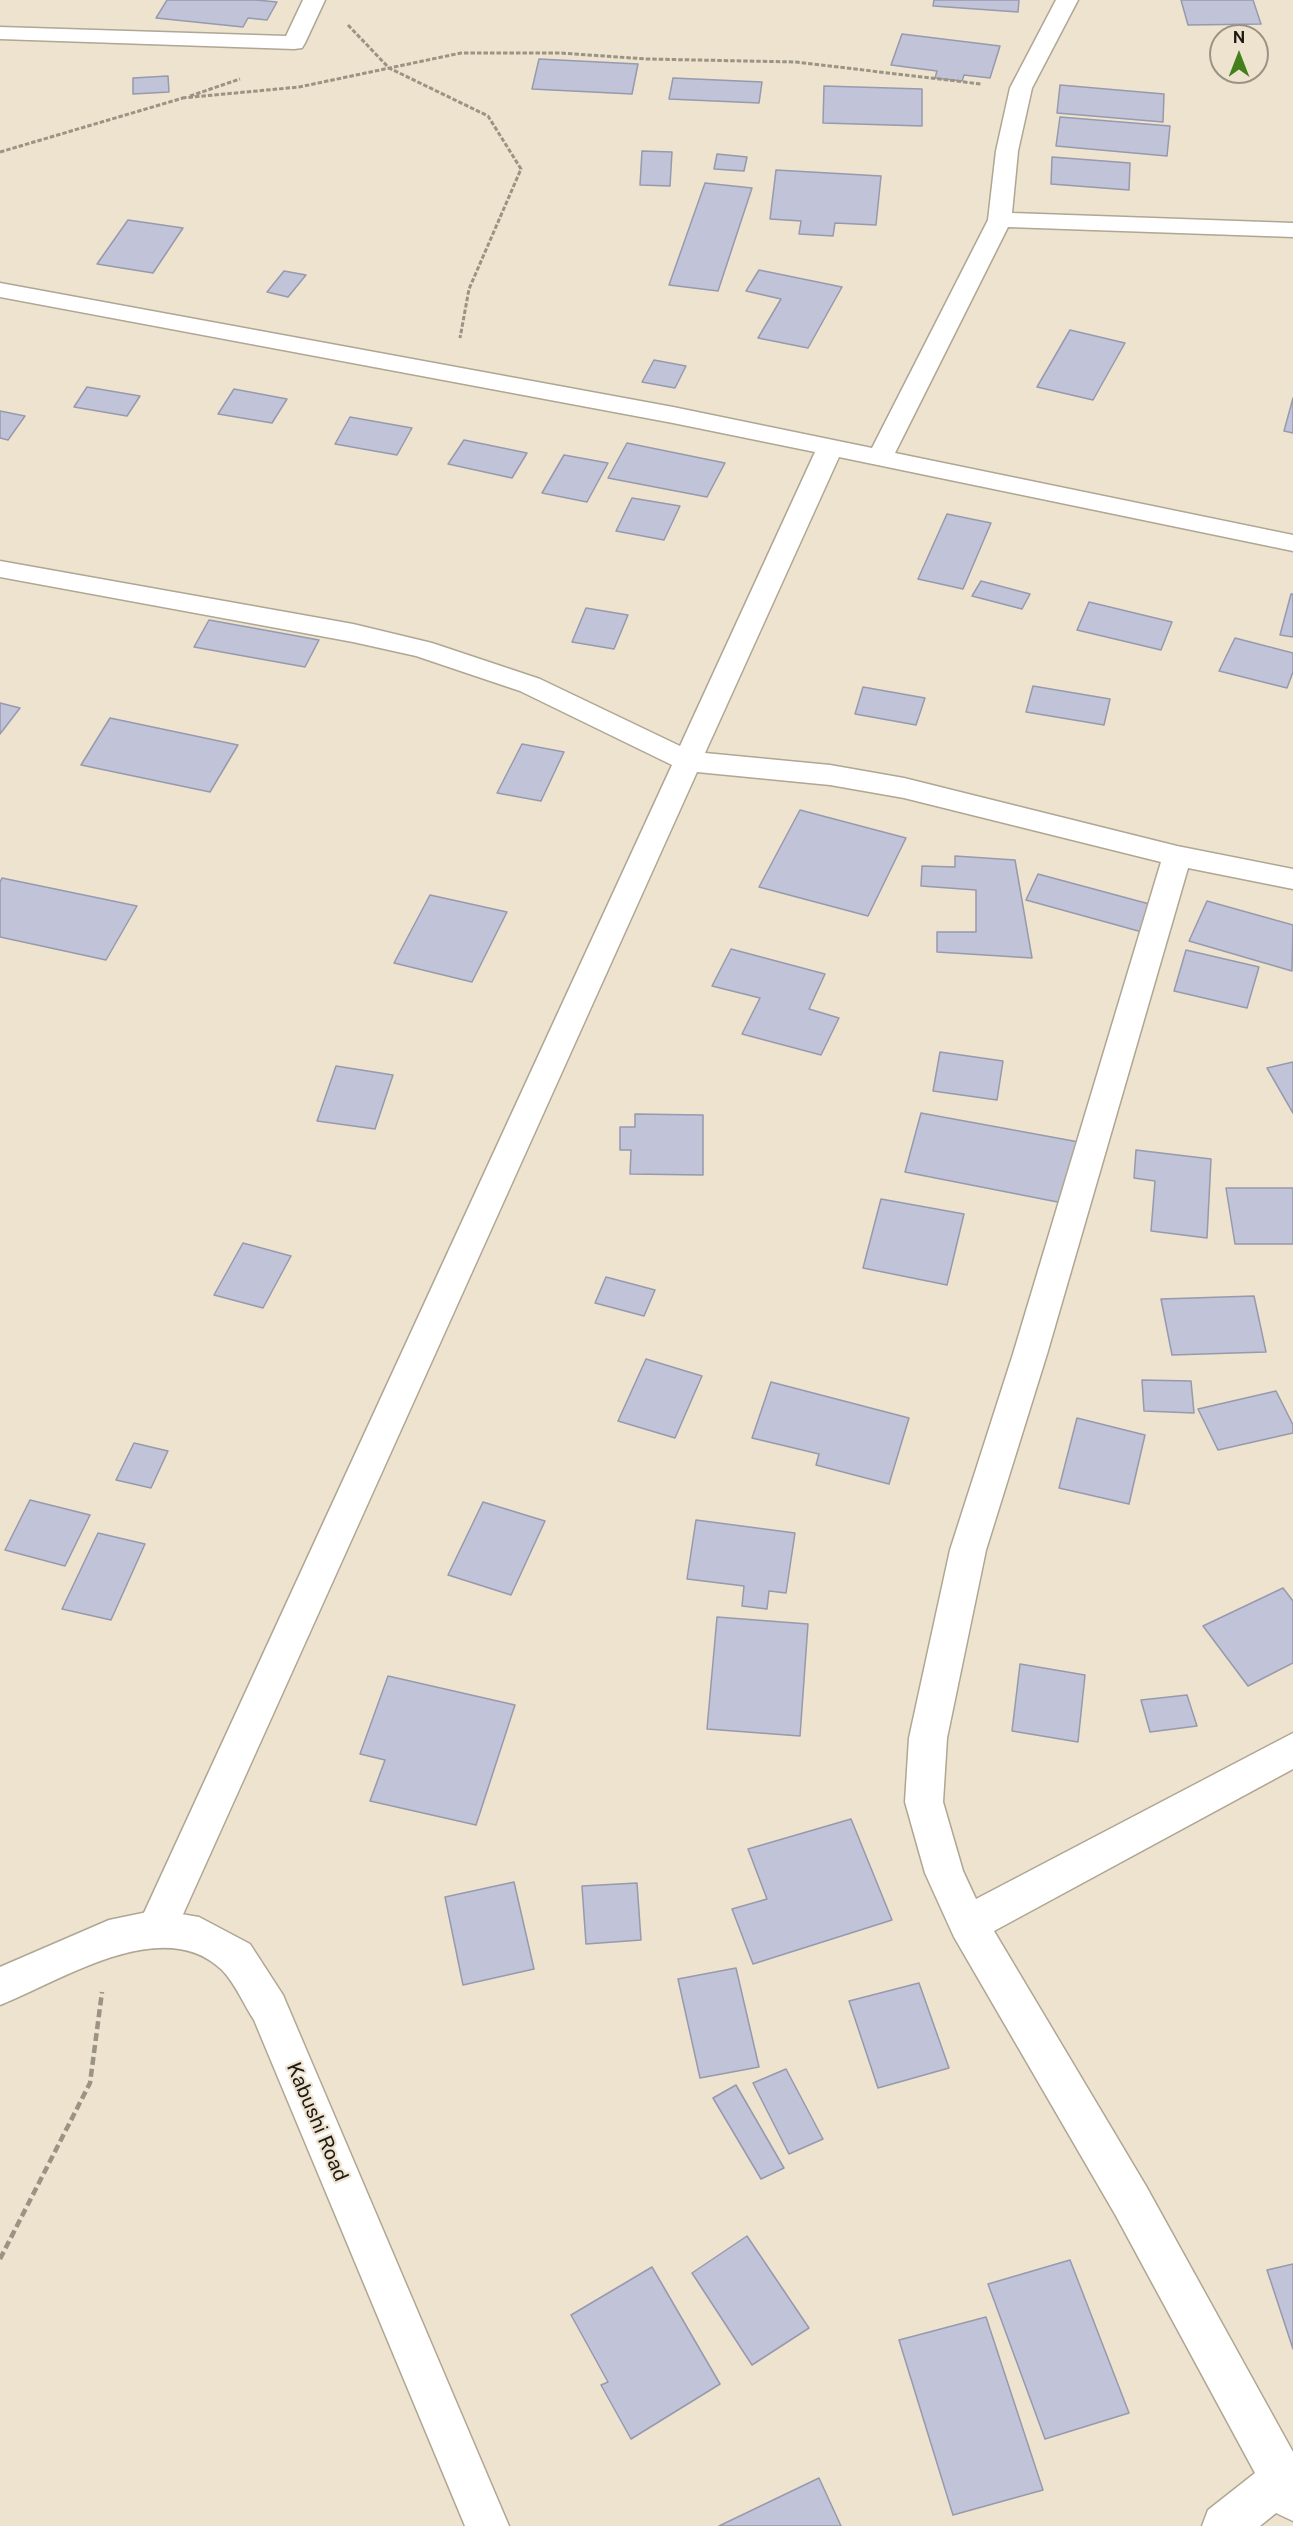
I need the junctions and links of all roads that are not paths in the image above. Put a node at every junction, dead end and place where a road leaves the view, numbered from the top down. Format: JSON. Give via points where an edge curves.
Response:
{"nodes":[{"id":1,"x":314,"y":0,"type":"edge"},
{"id":2,"x":1067,"y":0,"type":"edge"},
{"id":3,"x":0,"y":33,"type":"edge"},
{"id":4,"x":1000,"y":220,"type":"junction"},
{"id":5,"x":1293,"y":230,"type":"edge"},
{"id":6,"x":0,"y":290,"type":"edge"},
{"id":7,"x":831,"y":446,"type":"junction"},
{"id":8,"x":881,"y":456,"type":"junction"},
{"id":9,"x":1293,"y":543,"type":"edge"},
{"id":10,"x":0,"y":569,"type":"edge"},
{"id":11,"x":687,"y":761,"type":"junction"},
{"id":12,"x":1178,"y":856,"type":"junction"},
{"id":13,"x":1293,"y":879,"type":"edge"},
{"id":14,"x":1293,"y":1750,"type":"edge"},
{"id":15,"x":968,"y":1923,"type":"junction"},
{"id":16,"x":156,"y":1928,"type":"junction"},
{"id":17,"x":0,"y":1986,"type":"edge"},
{"id":18,"x":1289,"y":2484,"type":"edge"},
{"id":19,"x":487,"y":2526,"type":"edge"},
{"id":20,"x":1224,"y":2526,"type":"edge"}],
"edges":[{"from":1,"to":3,"type":"street","via":[[294,43]]},
{"from":2,"to":4,"type":"street","via":[[1021,88],[1007,151]]},
{"from":4,"to":5,"type":"street"},
{"from":4,"to":8,"type":"street"},
{"from":6,"to":7,"type":"street"},
{"from":7,"to":8,"type":"street"},
{"from":7,"to":11,"type":"street"},
{"from":8,"to":9,"type":"street"},
{"from":10,"to":11,"type":"street","via":[[354,633],[422,649],[530,685]]},
{"from":11,"to":12,"type":"street","via":[[830,775],[904,788]]},
{"from":11,"to":16,"type":"street"},
{"from":12,"to":13,"type":"street"},
{"from":12,"to":15,"type":"street","via":[[968,1550],[928,1738],[924,1802],[944,1873]]},
{"from":14,"to":15,"type":"street"},
{"from":15,"to":18,"type":"street","via":[[1131,2201]]},
{"from":16,"to":17,"type":"street","name":"Kabushi Road","via":[[109,1938]]},
{"from":16,"to":19,"type":"street","name":"Kabushi Road","via":[[199,1935],[236,1957],[269,2008]]},
{"from":18,"to":20,"type":"street"}]}
